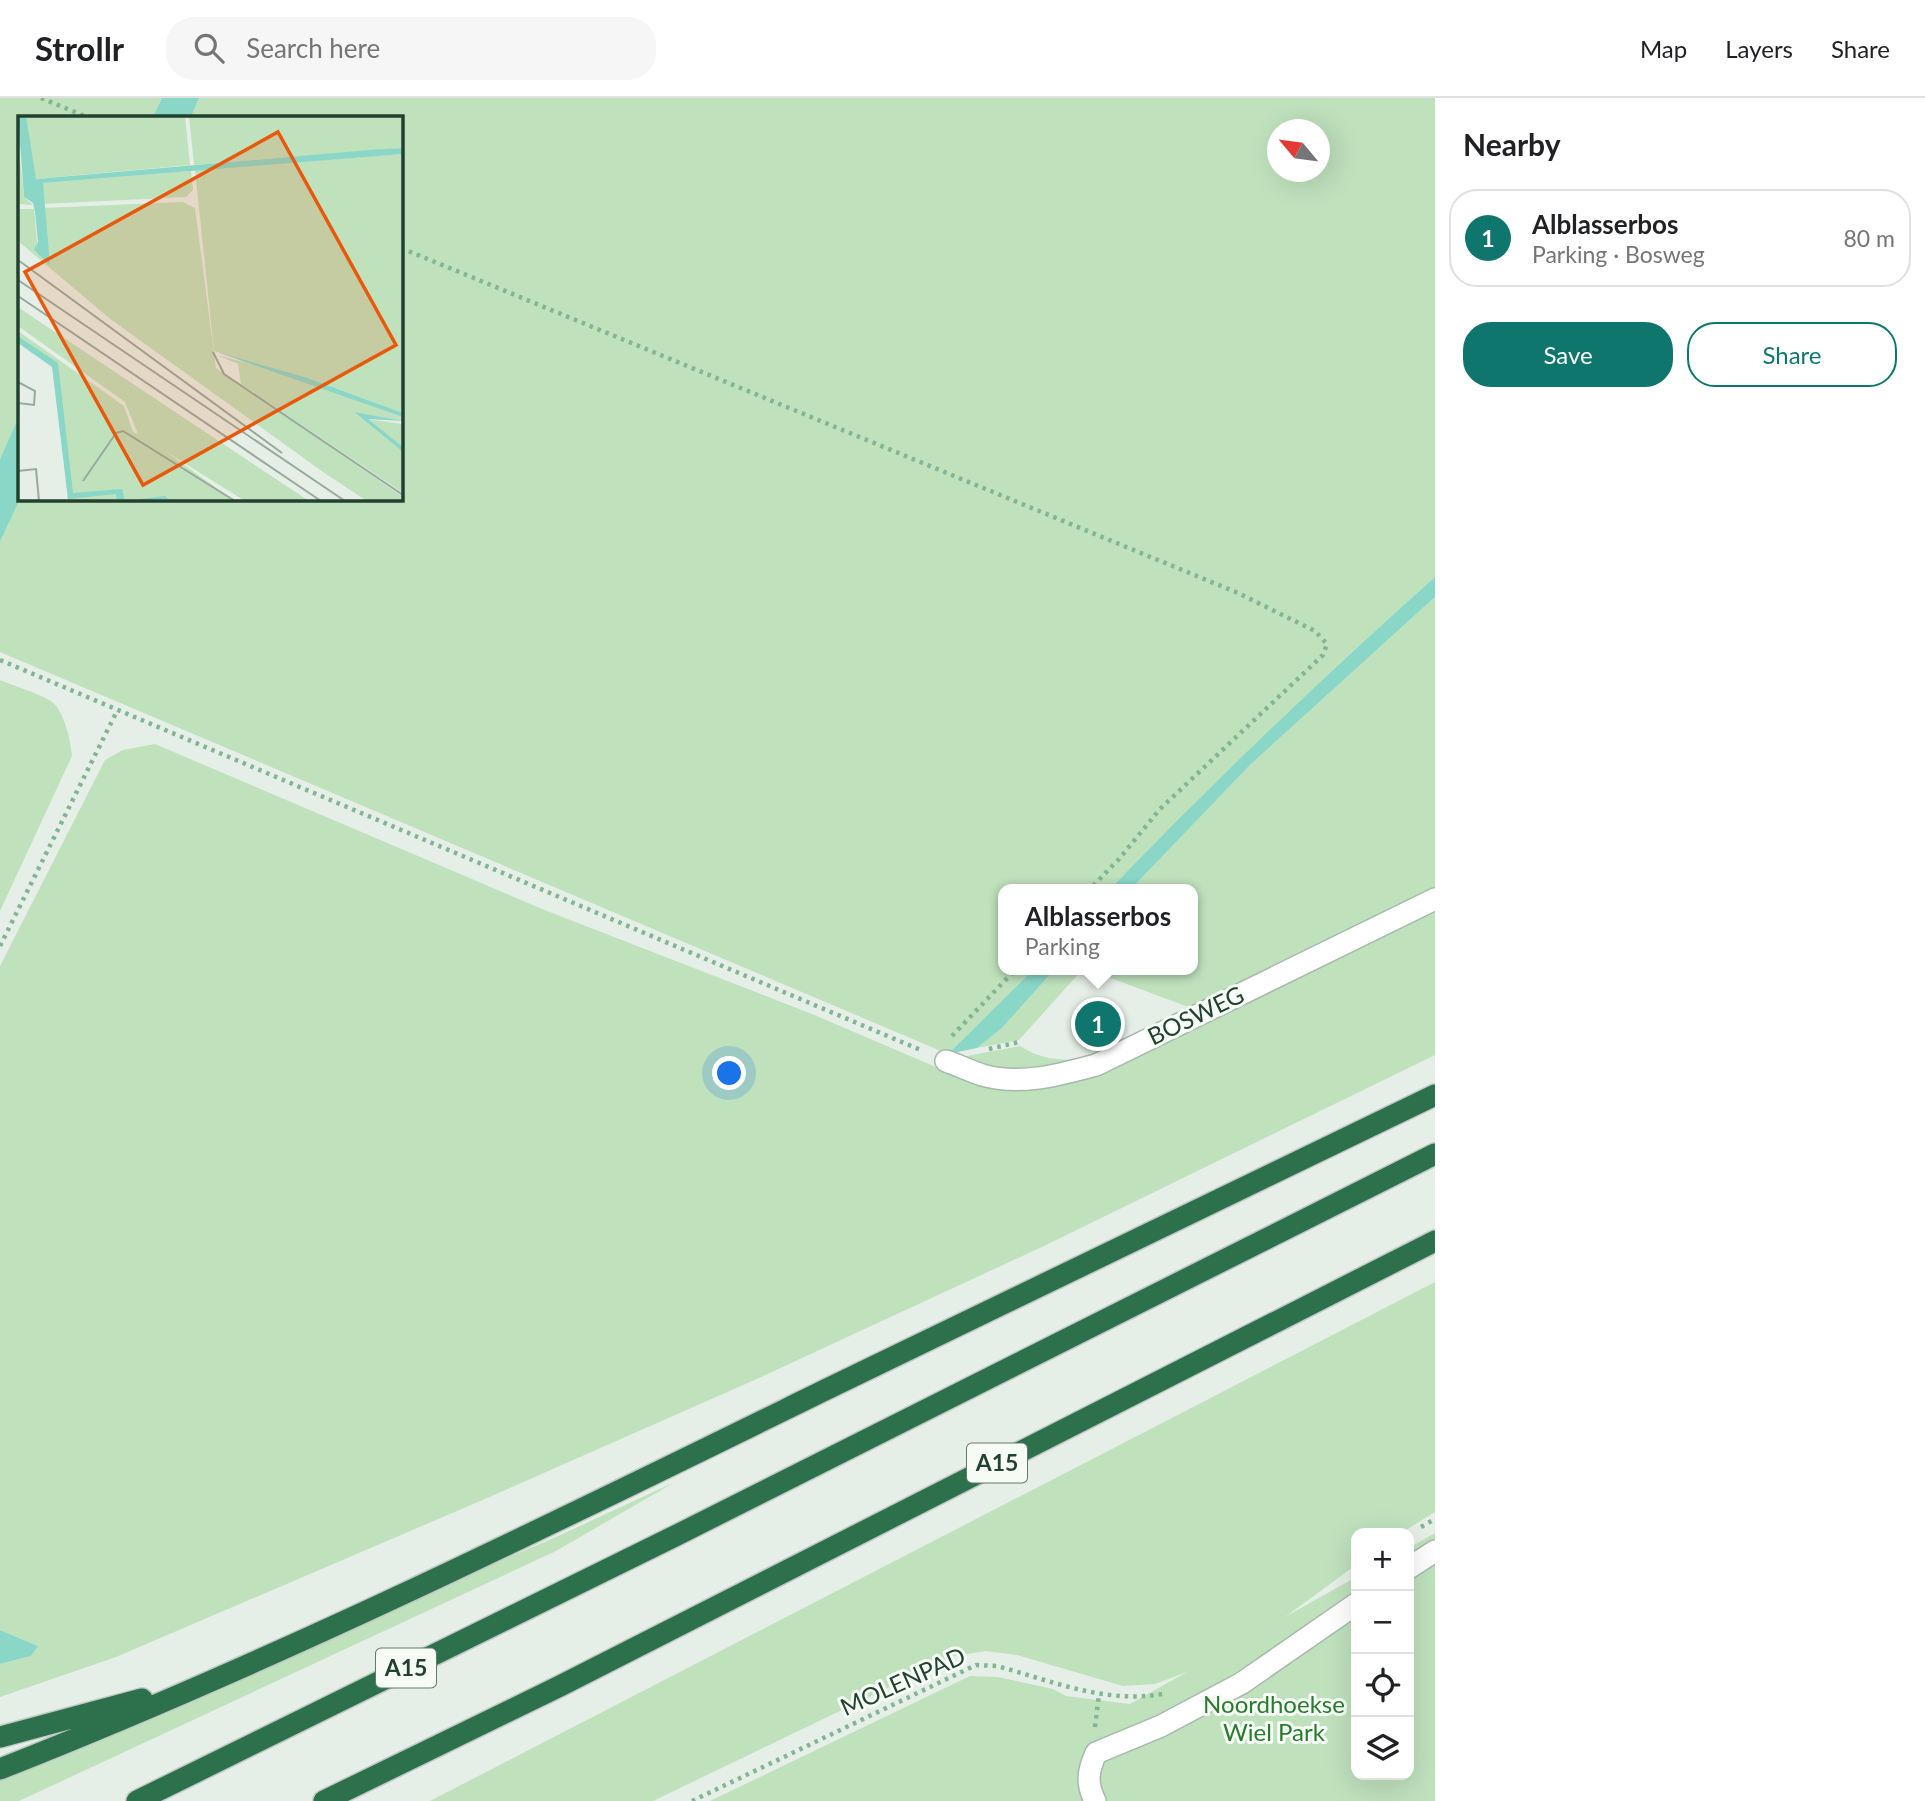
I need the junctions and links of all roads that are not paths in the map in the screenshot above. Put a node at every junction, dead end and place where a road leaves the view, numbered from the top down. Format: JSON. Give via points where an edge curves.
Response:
{"nodes":[{"id":1,"x":1435,"y":899,"type":"edge"},
{"id":2,"x":945,"y":1061,"type":"road end"},
{"id":3,"x":1435,"y":1095,"type":"edge"},
{"id":4,"x":1435,"y":1154,"type":"edge"},
{"id":5,"x":1435,"y":1241,"type":"edge"},
{"id":6,"x":1435,"y":1551,"type":"edge"},
{"id":7,"x":1414,"y":1565,"type":"edge"},
{"id":8,"x":1351,"y":1607,"type":"edge"},
{"id":9,"x":208,"y":1681,"type":"junction"},
{"id":10,"x":0,"y":1737,"type":"edge"},
{"id":11,"x":0,"y":1769,"type":"edge"},
{"id":12,"x":137,"y":1801,"type":"edge"},
{"id":13,"x":324,"y":1801,"type":"edge"},
{"id":14,"x":1095,"y":1801,"type":"edge"}],
"edges":[{"from":1,"to":2,"type":"street","name":"BOSWEG","via":[[1096,1065],[1018,1080],[984,1076]]},
{"from":3,"to":9,"type":"highway","via":[[548,1526]]},
{"from":4,"to":12,"type":"highway","number":"A15"},
{"from":5,"to":13,"type":"highway","number":"A15","via":[[572,1680]]},
{"from":6,"to":7,"type":"street"},
{"from":8,"to":14,"type":"street","via":[[1242,1683],[1161,1726],[1096,1753],[1088,1772]]},
{"from":9,"to":10,"type":"highway"},
{"from":9,"to":11,"type":"highway"}]}
